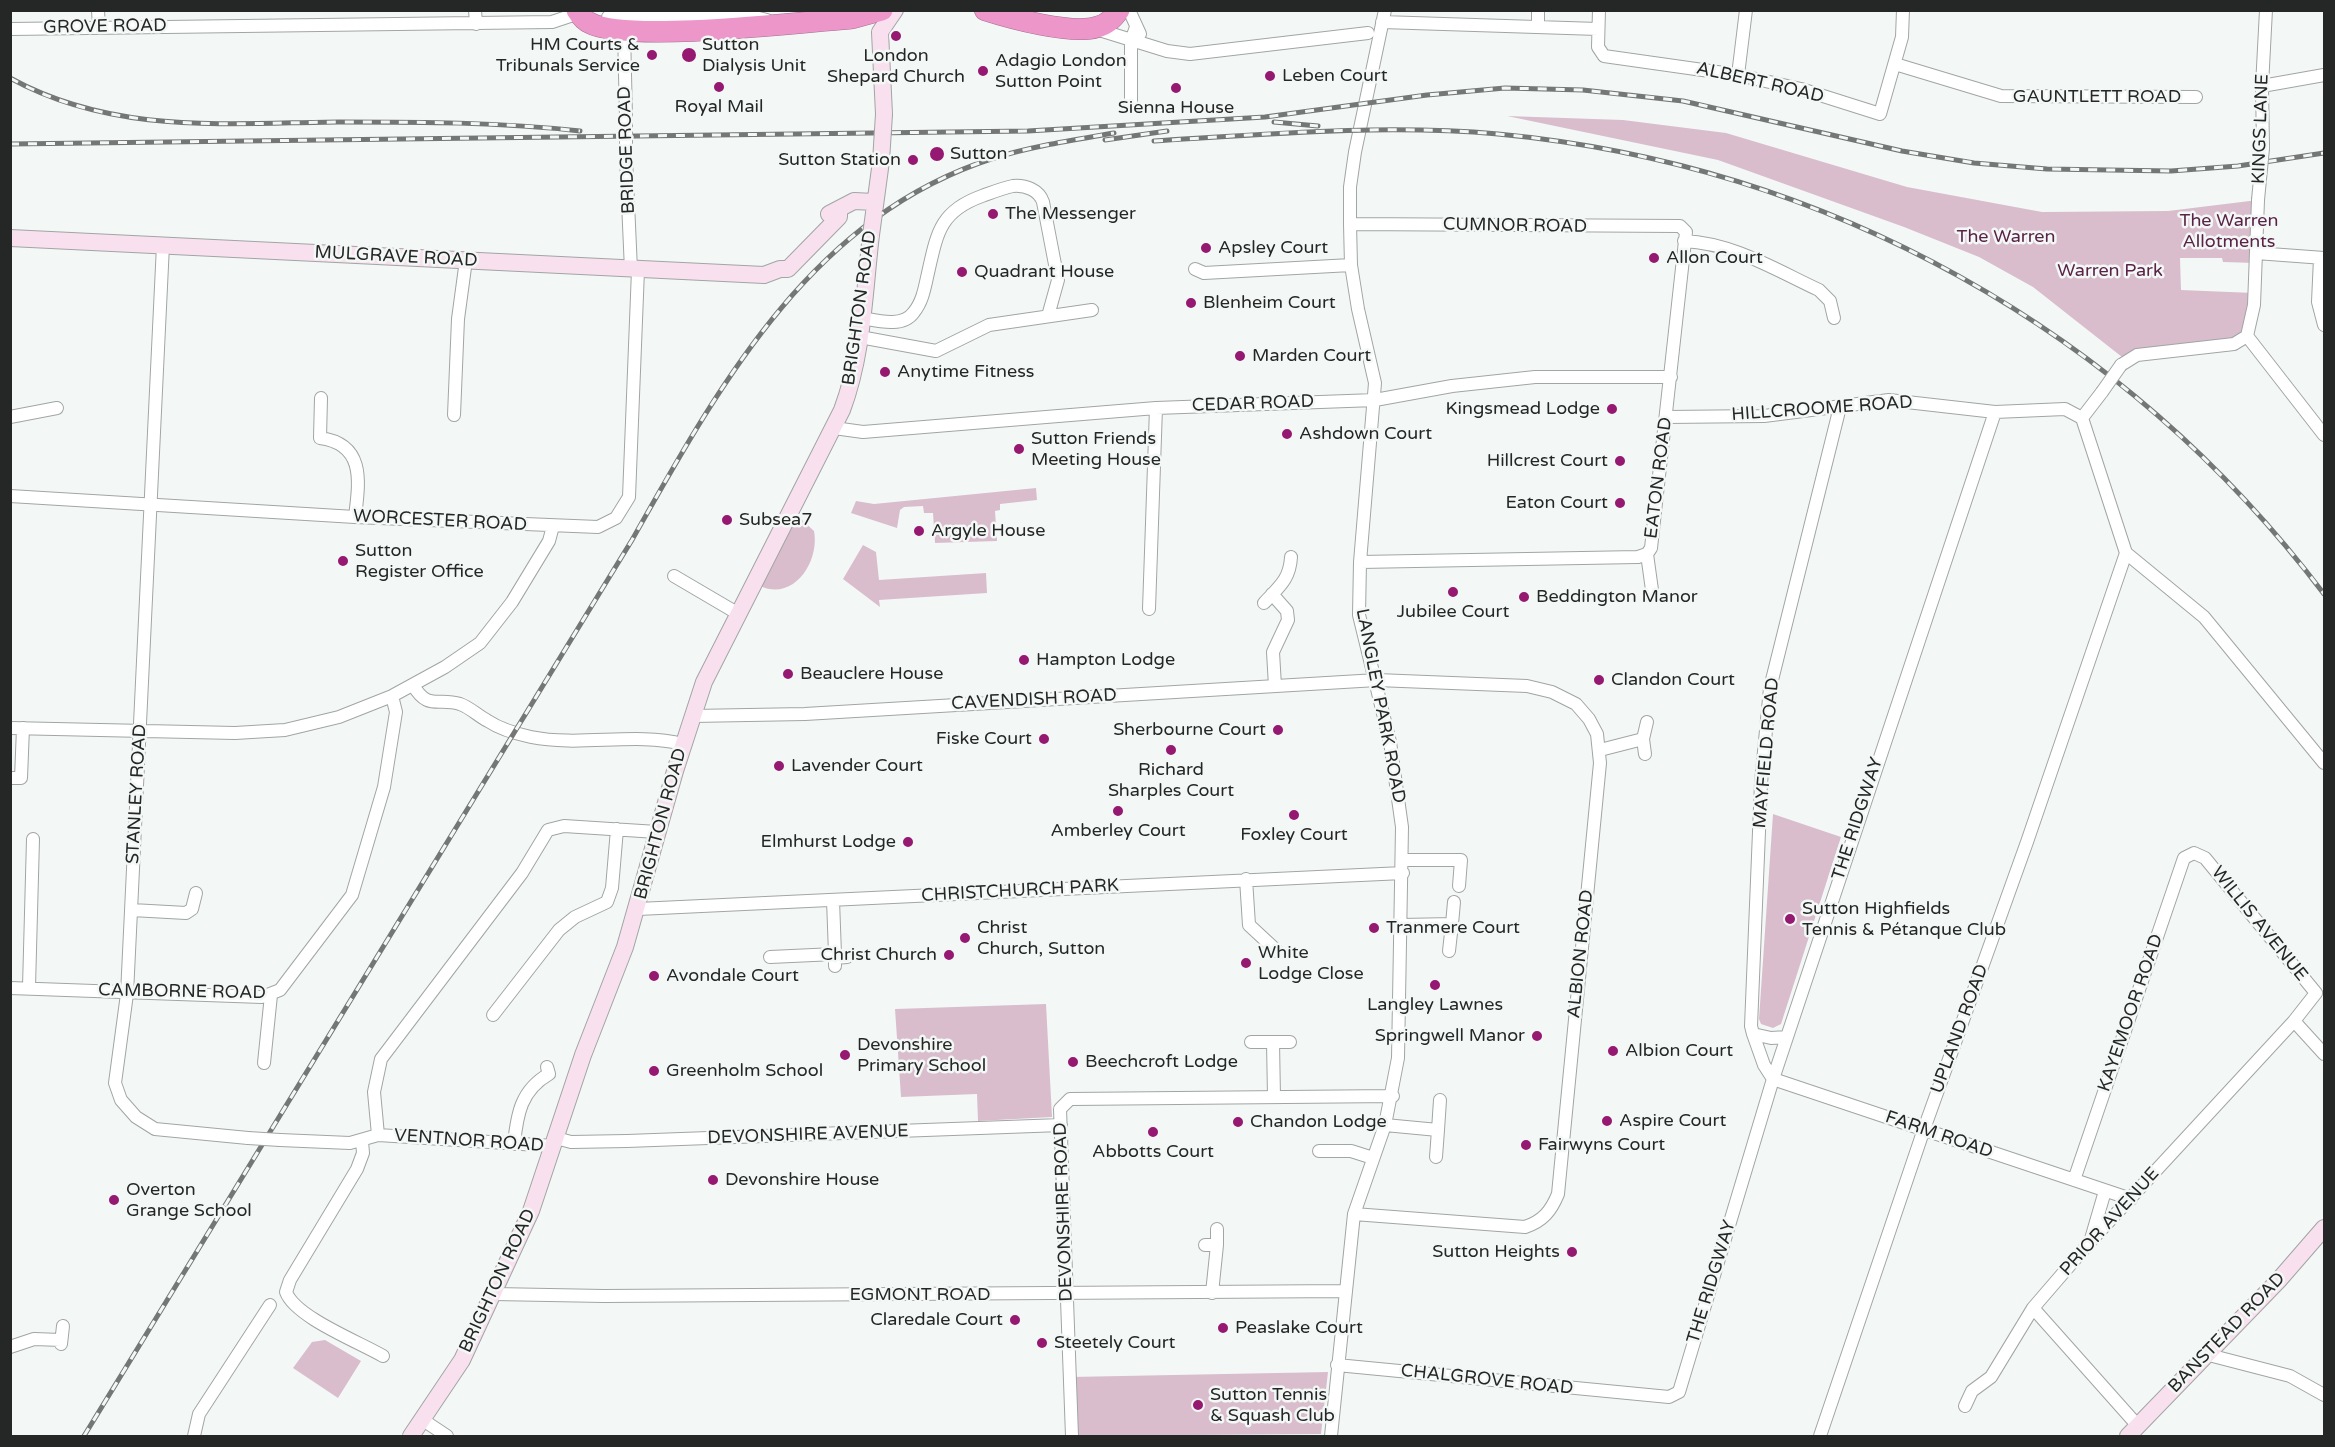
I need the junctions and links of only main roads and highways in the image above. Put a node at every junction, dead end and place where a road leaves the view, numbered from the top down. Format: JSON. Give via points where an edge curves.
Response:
{"nodes":[{"id":1,"x":882,"y":10,"type":"edge"},
{"id":2,"x":895,"y":10,"type":"edge"},
{"id":3,"x":985,"y":10,"type":"edge"},
{"id":4,"x":1119,"y":10,"type":"edge"},
{"id":5,"x":578,"y":12,"type":"edge"},
{"id":6,"x":852,"y":18,"type":"junction"},
{"id":7,"x":880,"y":32,"type":"junction"},
{"id":8,"x":874,"y":208,"type":"junction"},
{"id":9,"x":10,"y":238,"type":"edge"},
{"id":10,"x":2325,"y":1228,"type":"edge"},
{"id":11,"x":2133,"y":1431,"type":"edge"},
{"id":12,"x":411,"y":1437,"type":"edge"}],
"edges":[{"from":1,"to":6,"type":"highway","name":"GROVE ROAD"},
{"from":2,"to":7,"type":"main road"},
{"from":3,"to":4,"type":"highway","via":[[1052,25],[1094,28],[1110,21]]},
{"from":5,"to":6,"type":"highway","name":"GROVE ROAD","via":[[590,24],[779,24]]},
{"from":6,"to":7,"type":"main road"},
{"from":7,"to":8,"type":"main road","name":"BRIGHTON ROAD","bridge":true,"via":[[884,114]]},
{"from":8,"to":9,"type":"main road","name":"MULGRAVE ROAD","via":[[854,201],[832,211],[782,262],[780,269],[764,275]]},
{"from":8,"to":12,"type":"main road","name":"BRIGHTON ROAD","bridge":true,"via":[[860,337],[852,379],[834,428],[704,682],[657,832],[638,909],[583,1055],[531,1211],[462,1360]]},
{"from":10,"to":11,"type":"main road","name":"BANSTEAD ROAD"}]}
